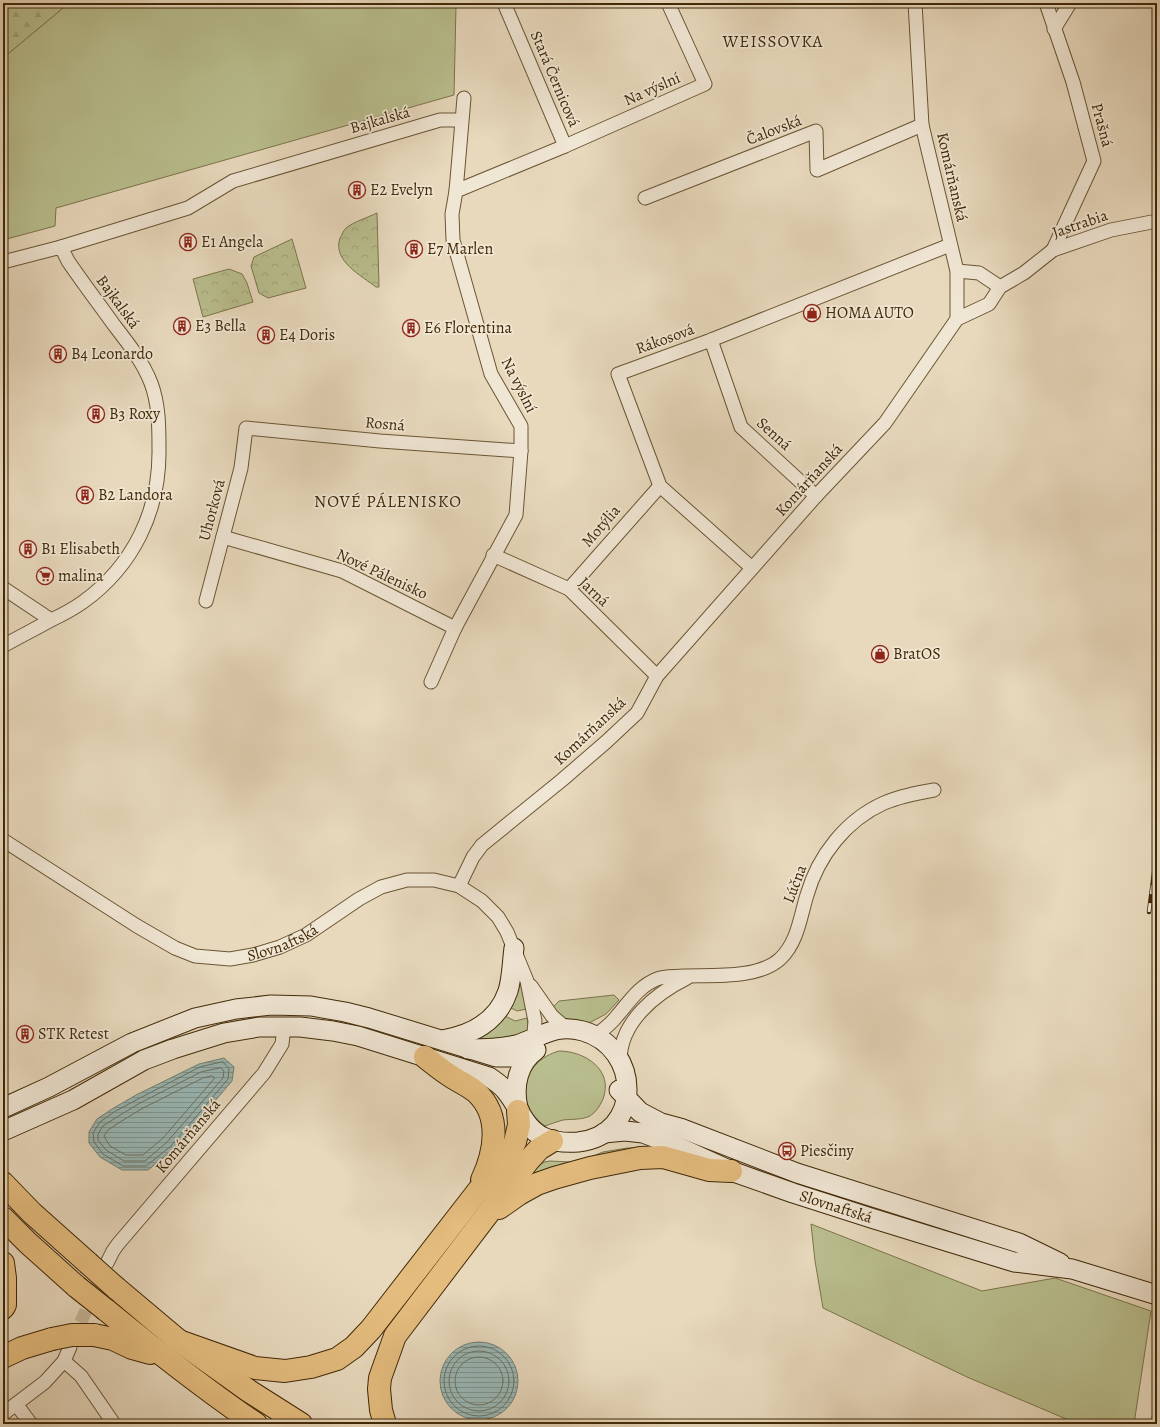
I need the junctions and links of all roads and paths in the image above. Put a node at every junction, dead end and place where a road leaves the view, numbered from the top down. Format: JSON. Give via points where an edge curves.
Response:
{"nodes":[{"id":1,"x":504,"y":3,"type":"edge"},
{"id":2,"x":668,"y":3,"type":"edge"},
{"id":3,"x":915,"y":3,"type":"edge"},
{"id":4,"x":1046,"y":3,"type":"edge"},
{"id":5,"x":1070,"y":3,"type":"edge"},
{"id":6,"x":1054,"y":28,"type":"junction"},
{"id":7,"x":464,"y":98,"type":"dead end"},
{"id":8,"x":461,"y":120,"type":"junction"},
{"id":9,"x":922,"y":125,"type":"junction"},
{"id":10,"x":565,"y":146,"type":"junction"},
{"id":11,"x":456,"y":192,"type":"junction"},
{"id":12,"x":645,"y":198,"type":"dead end"},
{"id":13,"x":1157,"y":221,"type":"edge"},
{"id":14,"x":950,"y":245,"type":"junction"},
{"id":15,"x":61,"y":247,"type":"junction"},
{"id":16,"x":1053,"y":250,"type":"junction"},
{"id":17,"x":3,"y":262,"type":"edge"},
{"id":18,"x":957,"y":271,"type":"junction"},
{"id":19,"x":1000,"y":287,"type":"junction"},
{"id":20,"x":958,"y":319,"type":"junction"},
{"id":21,"x":711,"y":340,"type":"junction"},
{"id":22,"x":246,"y":428,"type":"joint"},
{"id":23,"x":521,"y":451,"type":"junction"},
{"id":24,"x":660,"y":486,"type":"junction"},
{"id":25,"x":816,"y":496,"type":"junction"},
{"id":26,"x":223,"y":537,"type":"junction"},
{"id":27,"x":493,"y":555,"type":"junction"},
{"id":28,"x":752,"y":568,"type":"junction"},
{"id":29,"x":3,"y":588,"type":"edge"},
{"id":30,"x":569,"y":589,"type":"junction"},
{"id":31,"x":206,"y":601,"type":"dead end"},
{"id":32,"x":51,"y":620,"type":"junction"},
{"id":33,"x":455,"y":628,"type":"junction"},
{"id":34,"x":3,"y":646,"type":"edge"},
{"id":35,"x":657,"y":676,"type":"junction"},
{"id":36,"x":431,"y":682,"type":"dead end"},
{"id":37,"x":934,"y":790,"type":"dead end"},
{"id":38,"x":3,"y":840,"type":"edge"},
{"id":39,"x":459,"y":886,"type":"junction"},
{"id":40,"x":514,"y":948,"type":"junction"},
{"id":41,"x":690,"y":976,"type":"junction"},
{"id":42,"x":527,"y":981,"type":"junction"},
{"id":43,"x":284,"y":1027,"type":"junction"},
{"id":44,"x":567,"y":1029,"type":"junction"},
{"id":45,"x":595,"y":1036,"type":"junction"},
{"id":46,"x":442,"y":1040,"type":"junction"},
{"id":47,"x":532,"y":1046,"type":"junction"},
{"id":48,"x":425,"y":1057,"type":"junction"},
{"id":49,"x":620,"y":1061,"type":"junction"},
{"id":50,"x":623,"y":1087,"type":"junction"},
{"id":51,"x":3,"y":1108,"type":"edge"},
{"id":52,"x":518,"y":1122,"type":"junction"},
{"id":53,"x":3,"y":1131,"type":"edge"},
{"id":54,"x":604,"y":1133,"type":"junction"},
{"id":55,"x":545,"y":1145,"type":"junction"},
{"id":56,"x":684,"y":1150,"type":"junction"},
{"id":57,"x":731,"y":1171,"type":"junction"},
{"id":58,"x":3,"y":1183,"type":"edge"},
{"id":59,"x":478,"y":1191,"type":"junction"},
{"id":60,"x":3,"y":1218,"type":"edge"},
{"id":61,"x":481,"y":1222,"type":"junction"},
{"id":62,"x":3,"y":1263,"type":"edge"},
{"id":63,"x":98,"y":1263,"type":"junction"},
{"id":64,"x":1072,"y":1269,"type":"junction"},
{"id":65,"x":1157,"y":1295,"type":"edge"},
{"id":66,"x":3,"y":1308,"type":"edge"},
{"id":67,"x":179,"y":1341,"type":"junction"},
{"id":68,"x":61,"y":1343,"type":"junction"},
{"id":69,"x":163,"y":1356,"type":"junction"},
{"id":70,"x":3,"y":1357,"type":"edge"},
{"id":71,"x":64,"y":1361,"type":"junction"},
{"id":72,"x":16,"y":1404,"type":"junction"},
{"id":73,"x":3,"y":1414,"type":"edge"},
{"id":74,"x":30,"y":1424,"type":"edge"},
{"id":75,"x":114,"y":1424,"type":"edge"},
{"id":76,"x":256,"y":1424,"type":"edge"},
{"id":77,"x":300,"y":1424,"type":"edge"},
{"id":78,"x":385,"y":1424,"type":"edge"}],
"edges":[{"from":1,"to":10,"type":"street","name":"Stará Černicová"},
{"from":2,"to":10,"type":"street","name":"Na výslní","via":[[705,84]]},
{"from":3,"to":9,"type":"street","name":"Komárňanská"},
{"from":4,"to":6,"type":"street","name":"Prašná"},
{"from":5,"to":6,"type":"street"},
{"from":6,"to":16,"type":"street","name":"Prašná","via":[[1073,82],[1094,161]]},
{"from":7,"to":8,"type":"street"},
{"from":8,"to":11,"type":"street"},
{"from":8,"to":15,"type":"street","name":"Bajkalská","via":[[440,120],[232,181],[188,208]]},
{"from":9,"to":12,"type":"street","name":"Čalovská","via":[[817,170],[816,131]]},
{"from":9,"to":14,"type":"street","name":"Komárňanská"},
{"from":10,"to":11,"type":"street","name":"Na výslní"},
{"from":11,"to":23,"type":"street","name":"Na výslní","via":[[452,214],[453,240],[491,374],[521,426]]},
{"from":13,"to":16,"type":"street","name":"Jastrabia","via":[[1111,230]]},
{"from":14,"to":18,"type":"street","name":"Komárňanská"},
{"from":14,"to":21,"type":"street","name":"Rákosová"},
{"from":15,"to":17,"type":"street","name":"Bajkalská"},
{"from":15,"to":32,"type":"street","name":"Bajkalská","via":[[68,261],[142,363],[157,404],[159,459],[149,516],[130,554],[121,567],[95,592]]},
{"from":16,"to":19,"type":"street","name":"Jastrabia","via":[[1024,274]]},
{"from":18,"to":19,"type":"street","via":[[980,274]]},
{"from":18,"to":20,"type":"street","name":"Komárňanská"},
{"from":19,"to":20,"type":"street","name":"Jastrabia","via":[[989,304]]},
{"from":20,"to":25,"type":"street","name":"Komárňanská","via":[[885,423]]},
{"from":21,"to":24,"type":"street","name":"Rákosová","via":[[618,374]]},
{"from":21,"to":25,"type":"street","name":"Senná","via":[[741,427]]},
{"from":22,"to":23,"type":"street","name":"Rosná"},
{"from":22,"to":26,"type":"street","name":"Uhorková","via":[[241,468]]},
{"from":23,"to":27,"type":"street","name":"Na výslní","via":[[516,515]]},
{"from":24,"to":28,"type":"street","name":"Rákosová"},
{"from":24,"to":30,"type":"street","name":"Motýlia"},
{"from":25,"to":28,"type":"street","name":"Komárňanská"},
{"from":26,"to":31,"type":"street","name":"Uhorková"},
{"from":26,"to":33,"type":"street","name":"Nové Pálenisko","via":[[342,571]]},
{"from":27,"to":30,"type":"street","name":"Jarná"},
{"from":27,"to":33,"type":"street","name":"Na výslní"},
{"from":28,"to":35,"type":"street","name":"Komárňanská"},
{"from":29,"to":32,"type":"street"},
{"from":30,"to":35,"type":"street","name":"Jarná"},
{"from":32,"to":34,"type":"street","name":"Bajkalská"},
{"from":33,"to":36,"type":"street","name":"Na výslní"},
{"from":35,"to":39,"type":"street","name":"Komárňanská","via":[[637,712],[606,742],[482,845]]},
{"from":37,"to":41,"type":"street","name":"Lúčna","via":[[900,797],[868,811],[838,837],[816,873],[792,944],[780,959],[755,971],[740,974]]},
{"from":38,"to":39,"type":"street","name":"Slovnaftská","via":[[137,926],[195,956],[230,959],[280,947],[306,934],[381,887],[407,880],[434,880]]},
{"from":39,"to":40,"type":"street","name":"Slovnaftská","via":[[482,901],[498,917]]},
{"from":40,"to":42,"type":"street","name":"Slovnaftská"},
{"from":40,"to":46,"type":"main road","via":[[508,990],[493,1016],[476,1030]]},
{"from":41,"to":45,"type":"street","name":"Lúčna","via":[[665,977],[646,985]]},
{"from":41,"to":49,"type":"street","name":"Lúčna","via":[[659,994],[642,1010],[624,1038]]},
{"from":42,"to":44,"type":"street","name":"Slovnaftská","via":[[552,1016]]},
{"from":42,"to":47,"type":"street","name":"Slovnaftská","via":[[535,1021]]},
{"from":43,"to":48,"type":"main road","via":[[358,1036]]},
{"from":43,"to":53,"type":"main road","via":[[259,1027],[224,1033],[173,1048],[144,1060],[73,1100]]},
{"from":43,"to":63,"type":"street","name":"Komárňanská","via":[[282,1044],[264,1073],[113,1251]]},
{"from":44,"to":45,"type":"main road"},
{"from":44,"to":47,"type":"main road","via":[[552,1031]]},
{"from":45,"to":49,"type":"main road","via":[[610,1047]]},
{"from":46,"to":47,"type":"main road","via":[[468,1048]]},
{"from":46,"to":51,"type":"main road","via":[[369,1018],[311,1006],[271,1005],[236,1009],[195,1018],[132,1043]]},
{"from":47,"to":50,"type":"main road","via":[[541,1047],[554,1042],[573,1041],[589,1046],[603,1058]]},
{"from":47,"to":52,"type":"main road","via":[[518,1077]]},
{"from":48,"to":52,"type":"main road","via":[[495,1081],[505,1089]]},
{"from":48,"to":59,"type":"highway","via":[[476,1092],[489,1112],[494,1136],[492,1152],[490,1164]]},
{"from":49,"to":50,"type":"main road","via":[[625,1072]]},
{"from":50,"to":54,"type":"main road","via":[[620,1117]]},
{"from":50,"to":55,"type":"main road","via":[[615,1092],[611,1107],[600,1121]]},
{"from":50,"to":64,"type":"main road","name":"Slovnaftská","via":[[632,1090],[683,1129],[796,1174],[1019,1243]]},
{"from":52,"to":55,"type":"main road","via":[[532,1145]]},
{"from":52,"to":59,"type":"highway","via":[[515,1142],[504,1162]]},
{"from":54,"to":55,"type":"main road","via":[[584,1141]]},
{"from":54,"to":56,"type":"main road","name":"Slovnaftská","via":[[643,1133]]},
{"from":55,"to":56,"type":"main road","via":[[561,1155],[584,1153],[614,1143],[635,1142]]},
{"from":55,"to":61,"type":"highway","via":[[528,1161]]},
{"from":56,"to":57,"type":"main road","name":"Slovnaftská"},
{"from":57,"to":61,"type":"highway","via":[[709,1170],[674,1159],[658,1157],[604,1165],[537,1184]]},
{"from":57,"to":64,"type":"main road","name":"Slovnaftská","via":[[807,1198],[1014,1262]]},
{"from":58,"to":63,"type":"highway","via":[[32,1212]]},
{"from":59,"to":67,"type":"highway","via":[[371,1329],[337,1359],[311,1367],[285,1370],[255,1368]]},
{"from":60,"to":69,"type":"highway","bridge":true,"via":[[77,1287]]},
{"from":61,"to":78,"type":"highway","via":[[395,1336],[380,1378],[381,1410]]},
{"from":62,"to":66,"type":"highway"},
{"from":63,"to":67,"type":"highway","bridge":true,"via":[[116,1288]]},
{"from":64,"to":65,"type":"main road","name":"Slovnaftská"},
{"from":67,"to":77,"type":"highway"},
{"from":68,"to":69,"type":"highway","bridge":true,"via":[[72,1335],[94,1335]]},
{"from":68,"to":70,"type":"highway","via":[[22,1348]]},
{"from":68,"to":71,"type":"street"},
{"from":69,"to":76,"type":"highway"},
{"from":71,"to":72,"type":"street","via":[[45,1382]]},
{"from":71,"to":75,"type":"street","via":[[81,1376]]},
{"from":72,"to":73,"type":"street"},
{"from":72,"to":74,"type":"street"}]}
